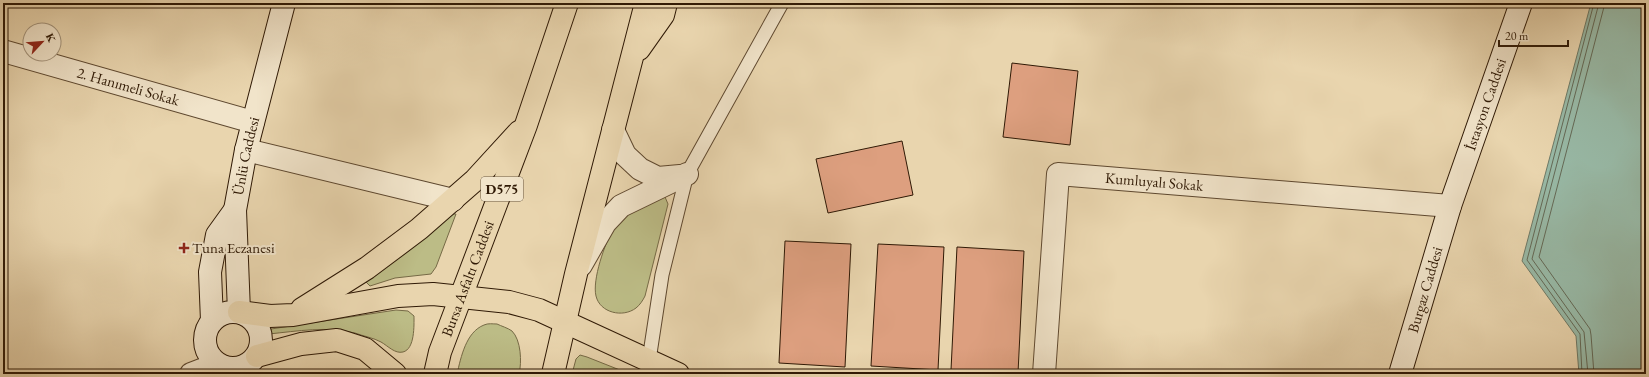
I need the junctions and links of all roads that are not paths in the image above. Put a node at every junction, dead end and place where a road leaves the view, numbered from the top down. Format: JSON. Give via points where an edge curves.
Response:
{"nodes":[{"id":1,"x":284,"y":3,"type":"edge"},
{"id":2,"x":567,"y":3,"type":"edge"},
{"id":3,"x":646,"y":3,"type":"edge"},
{"id":4,"x":666,"y":3,"type":"edge"},
{"id":5,"x":782,"y":3,"type":"edge"},
{"id":6,"x":1520,"y":3,"type":"edge"},
{"id":7,"x":3,"y":51,"type":"edge"},
{"id":8,"x":631,"y":61,"type":"junction"},
{"id":9,"x":253,"y":122,"type":"junction"},
{"id":10,"x":526,"y":125,"type":"junction"},
{"id":11,"x":613,"y":130,"type":"junction"},
{"id":12,"x":246,"y":150,"type":"junction"},
{"id":13,"x":687,"y":174,"type":"junction"},
{"id":14,"x":453,"y":200,"type":"junction"},
{"id":15,"x":1450,"y":206,"type":"junction"},
{"id":16,"x":235,"y":210,"type":"junction"},
{"id":17,"x":576,"y":274,"type":"junction"},
{"id":18,"x":461,"y":298,"type":"junction"},
{"id":19,"x":239,"y":312,"type":"junction"},
{"id":20,"x":293,"y":315,"type":"junction"},
{"id":21,"x":212,"y":320,"type":"junction"},
{"id":22,"x":565,"y":321,"type":"junction"},
{"id":23,"x":257,"y":356,"type":"junction"},
{"id":24,"x":649,"y":360,"type":"junction"},
{"id":25,"x":228,"y":369,"type":"edge"},
{"id":26,"x":191,"y":374,"type":"edge"},
{"id":27,"x":395,"y":374,"type":"edge"},
{"id":28,"x":435,"y":374,"type":"edge"},
{"id":29,"x":553,"y":374,"type":"edge"},
{"id":30,"x":678,"y":374,"type":"edge"},
{"id":31,"x":1044,"y":374,"type":"edge"},
{"id":32,"x":1400,"y":374,"type":"edge"}],
"edges":[{"from":1,"to":9,"type":"street","name":"Ünlü Caddesi"},
{"from":2,"to":10,"type":"highway","name":"Bursa Asfaltı Caddesi","number":"D575"},
{"from":3,"to":8,"type":"highway"},
{"from":4,"to":8,"type":"highway","via":[[663,15]]},
{"from":5,"to":13,"type":"lane"},
{"from":6,"to":15,"type":"street","name":"İstasyon Caddesi"},
{"from":7,"to":9,"type":"street","name":"2. Hanımeli Sokak"},
{"from":8,"to":11,"type":"highway"},
{"from":9,"to":12,"type":"street","name":"Ünlü Caddesi"},
{"from":10,"to":14,"type":"highway"},
{"from":10,"to":18,"type":"highway","name":"Bursa Asfaltı Caddesi","number":"D575"},
{"from":11,"to":13,"type":"street","via":[[625,155],[640,169],[658,178]]},
{"from":11,"to":17,"type":"highway"},
{"from":12,"to":14,"type":"street"},
{"from":12,"to":16,"type":"street","name":"Ünlü Caddesi"},
{"from":13,"to":17,"type":"street","via":[[621,206],[605,223]]},
{"from":13,"to":24,"type":"lane","via":[[662,275]]},
{"from":14,"to":20,"type":"highway","via":[[366,268]]},
{"from":15,"to":31,"type":"street","name":"Kumluyalı Sokak","via":[[1058,174]]},
{"from":15,"to":32,"type":"street","name":"Burgaz Caddesi"},
{"from":16,"to":19,"type":"street","name":"Ünlü Caddesi"},
{"from":16,"to":21,"type":"street","via":[[217,235],[210,272]]},
{"from":17,"to":22,"type":"highway"},
{"from":18,"to":20,"type":"highway","via":[[433,294],[398,296]]},
{"from":18,"to":22,"type":"highway","via":[[509,302],[539,310]]},
{"from":18,"to":28,"type":"highway","name":"Bursa Asfaltı Caddesi","number":"D575","via":[[440,352]]},
{"from":19,"to":20,"type":"highway","via":[[270,316]]},
{"from":19,"to":21,"type":"street","via":[[229,312]]},
{"from":19,"to":23,"type":"street","via":[[247,315],[259,329],[262,338]]},
{"from":21,"to":25,"type":"street","via":[[206,329],[205,348],[209,357]]},
{"from":22,"to":24,"type":"highway"},
{"from":22,"to":29,"type":"highway"},
{"from":23,"to":25,"type":"street","via":[[243,367]]},
{"from":23,"to":27,"type":"highway","via":[[301,344],[338,340],[365,349]]},
{"from":24,"to":30,"type":"highway"},
{"from":25,"to":26,"type":"street"}]}
